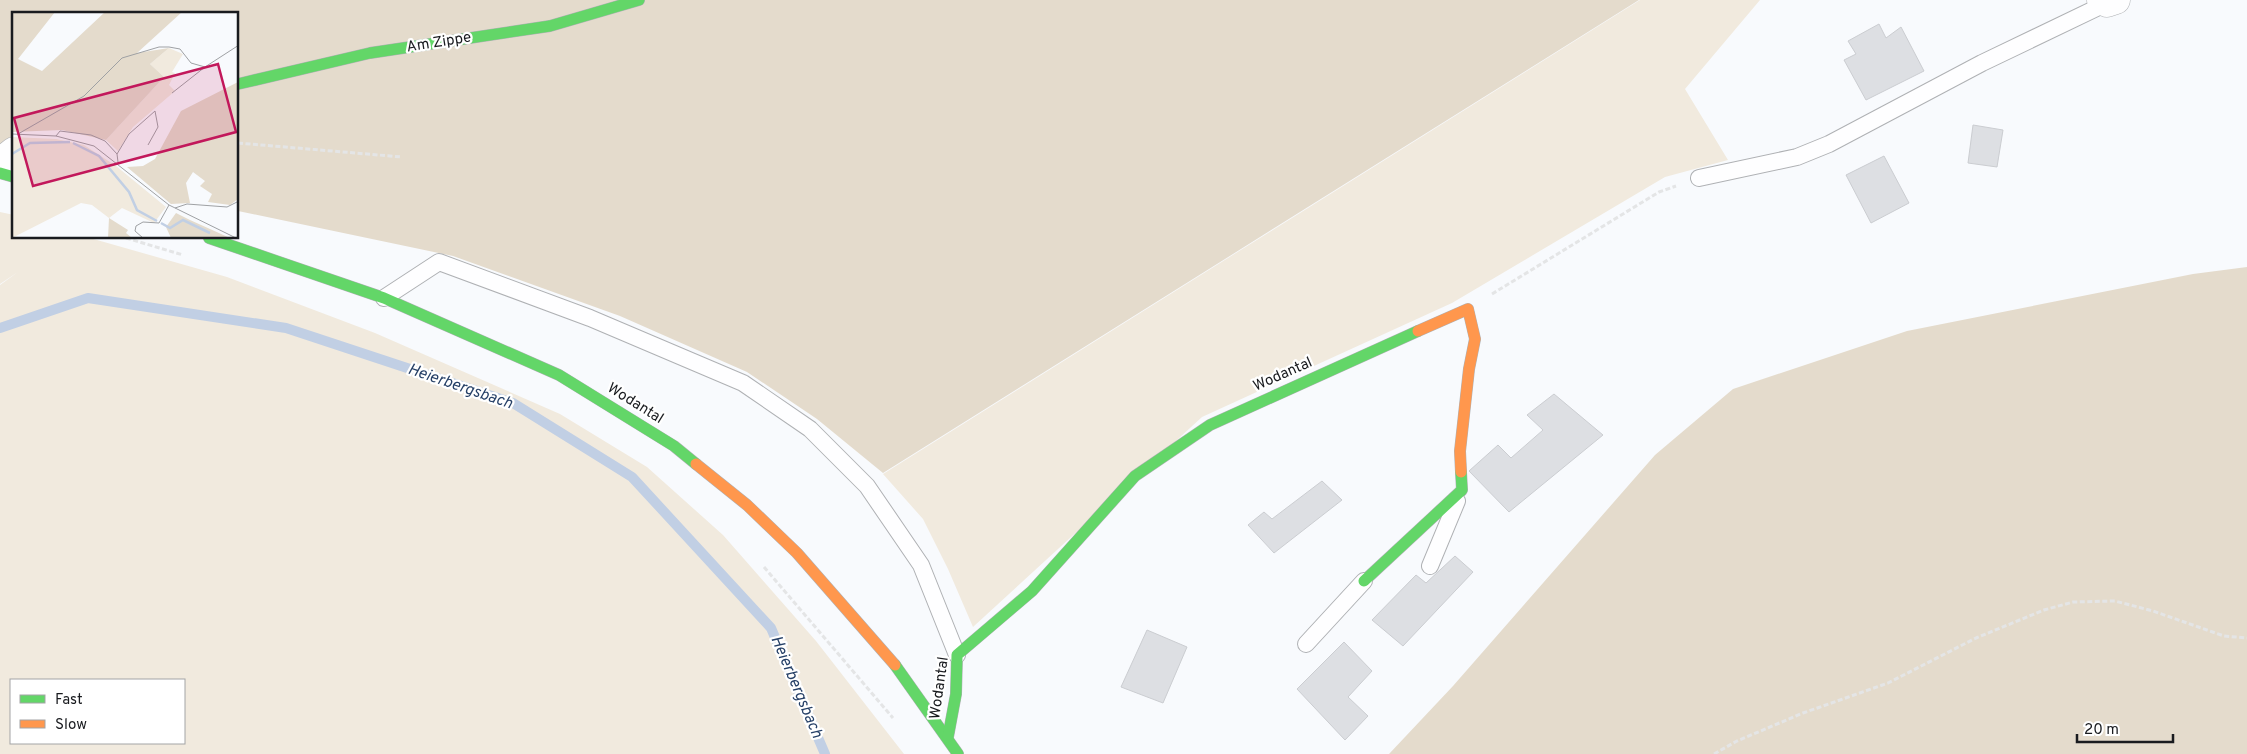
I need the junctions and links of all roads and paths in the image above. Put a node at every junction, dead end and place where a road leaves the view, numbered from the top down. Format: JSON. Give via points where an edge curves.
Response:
{"nodes":[{"id":1,"x":639,"y":0,"type":"edge"},
{"id":2,"x":2108,"y":1,"type":"edge"},
{"id":3,"x":239,"y":84,"type":"edge"},
{"id":4,"x":239,"y":144,"type":"edge"},
{"id":5,"x":12,"y":153,"type":"edge"},
{"id":6,"x":402,"y":157,"type":"dead end"},
{"id":7,"x":0,"y":162,"type":"edge"},
{"id":8,"x":0,"y":173,"type":"edge"},
{"id":9,"x":12,"y":177,"type":"edge"},
{"id":10,"x":1699,"y":178,"type":"joint"},
{"id":11,"x":129,"y":239,"type":"edge"},
{"id":12,"x":212,"y":239,"type":"edge"},
{"id":13,"x":186,"y":256,"type":"dead end"},
{"id":14,"x":384,"y":298,"type":"junction"},
{"id":15,"x":1468,"y":308,"type":"junction"},
{"id":16,"x":1462,"y":490,"type":"junction"},
{"id":17,"x":761,"y":563,"type":"dead end"},
{"id":18,"x":1430,"y":566,"type":"dead end"},
{"id":19,"x":1364,"y":581,"type":"joint"},
{"id":20,"x":2247,"y":638,"type":"edge"},
{"id":21,"x":1306,"y":644,"type":"dead end"},
{"id":22,"x":957,"y":655,"type":"junction"},
{"id":23,"x":898,"y":724,"type":"dead end"},
{"id":24,"x":948,"y":737,"type":"junction"},
{"id":25,"x":958,"y":754,"type":"edge"},
{"id":26,"x":1714,"y":754,"type":"edge"}],
"edges":[{"from":1,"to":3,"type":"street","name":"Am Zippe","via":[[550,26],[370,53]]},
{"from":2,"to":10,"type":"lane","via":[[1829,144],[1797,157]]},
{"from":4,"to":6,"type":"path"},
{"from":5,"to":7,"type":"street"},
{"from":8,"to":9,"type":"street"},
{"from":10,"to":15,"type":"path","via":[[1659,192]]},
{"from":11,"to":13,"type":"path"},
{"from":12,"to":14,"type":"street","name":"Wodantal"},
{"from":14,"to":22,"type":"lane","via":[[439,262],[590,318],[743,383],[810,429],[867,486],[921,565]]},
{"from":14,"to":24,"type":"street","name":"Wodantal","via":[[559,375],[674,446],[747,505],[797,553],[898,668]]},
{"from":15,"to":16,"type":"street","via":[[1475,339],[1460,451]]},
{"from":15,"to":22,"type":"street","name":"Wodantal","via":[[1210,425],[1135,476],[1032,591]]},
{"from":16,"to":18,"type":"lane"},
{"from":16,"to":19,"type":"street"},
{"from":17,"to":23,"type":"path"},
{"from":19,"to":21,"type":"lane"},
{"from":20,"to":26,"type":"path","via":[[2224,636],[2115,601],[2073,602],[2044,610],[1976,638],[1888,683],[1803,713],[1737,740]]},
{"from":22,"to":24,"type":"street","name":"Wodantal","via":[[956,694]]},
{"from":24,"to":25,"type":"street","name":"Wodantal"}]}
